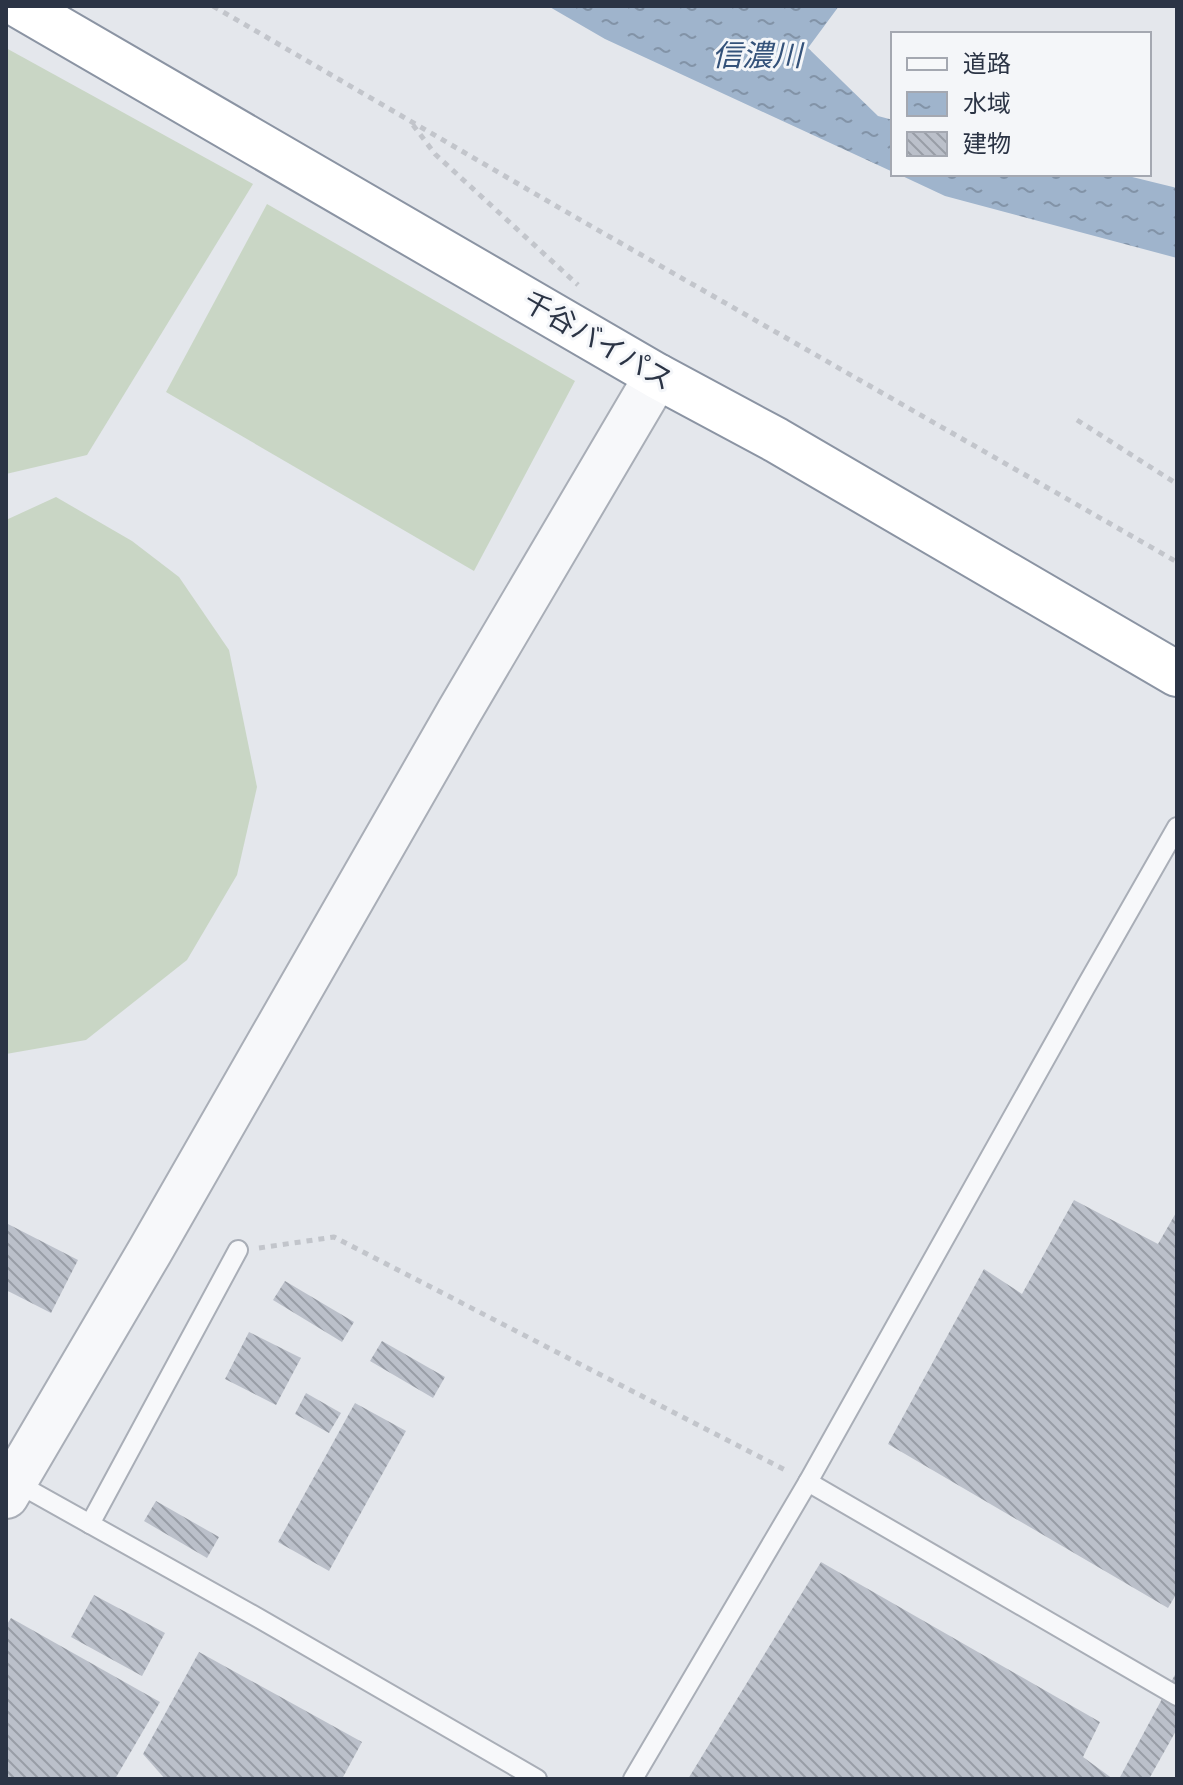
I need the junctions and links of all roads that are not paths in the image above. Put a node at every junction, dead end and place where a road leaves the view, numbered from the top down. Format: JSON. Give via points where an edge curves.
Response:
{"nodes":[{"id":1,"x":20,"y":6,"type":"edge"},
{"id":2,"x":657,"y":376,"type":"junction"},
{"id":3,"x":1177,"y":674,"type":"edge"},
{"id":4,"x":1177,"y":827,"type":"edge"},
{"id":5,"x":238,"y":1250,"type":"road end"},
{"id":6,"x":808,"y":1482,"type":"junction"},
{"id":7,"x":10,"y":1489,"type":"edge"},
{"id":8,"x":90,"y":1524,"type":"junction"},
{"id":9,"x":1177,"y":1696,"type":"edge"},
{"id":10,"x":537,"y":1779,"type":"edge"},
{"id":11,"x":633,"y":1779,"type":"edge"}],
"edges":[{"from":1,"to":2,"type":"highway","name":"千谷バイパス"},
{"from":2,"to":3,"type":"highway","name":"千谷バイパス"},
{"from":2,"to":7,"type":"street"},
{"from":4,"to":6,"type":"lane"},
{"from":5,"to":8,"type":"lane"},
{"from":6,"to":9,"type":"lane"},
{"from":6,"to":11,"type":"lane"},
{"from":7,"to":8,"type":"lane"},
{"from":8,"to":10,"type":"lane"}]}
